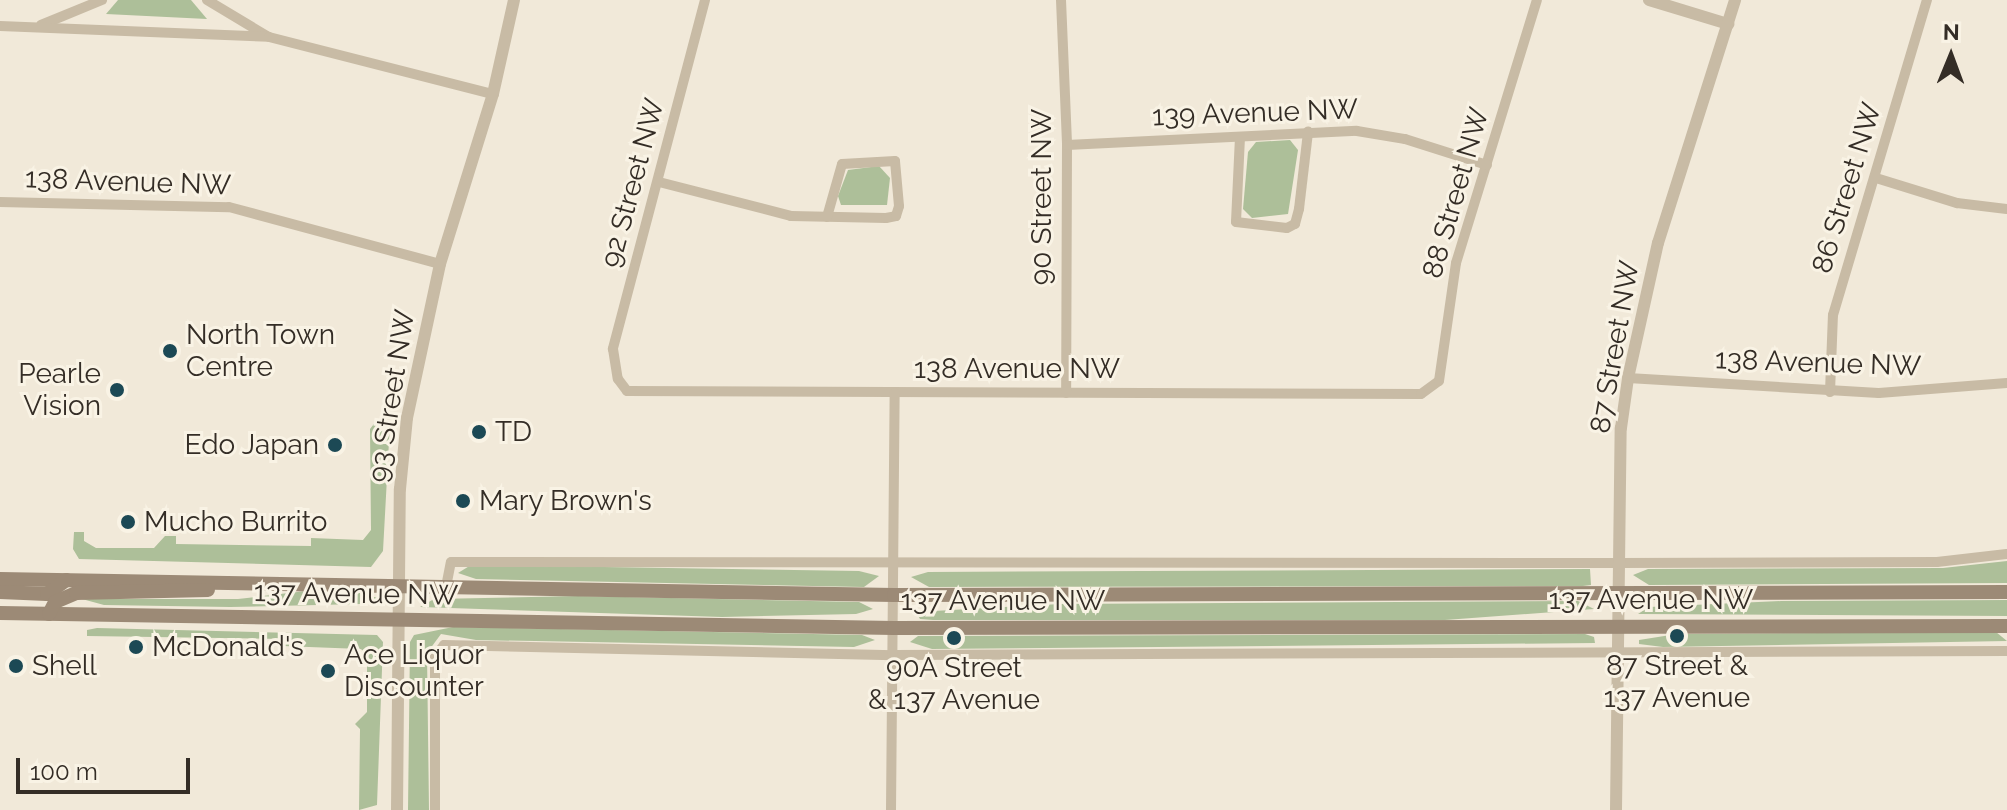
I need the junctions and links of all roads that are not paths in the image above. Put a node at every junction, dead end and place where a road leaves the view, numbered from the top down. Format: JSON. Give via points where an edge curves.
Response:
{"nodes":[{"id":1,"x":102,"y":0,"type":"edge"},
{"id":2,"x":207,"y":0,"type":"edge"},
{"id":3,"x":514,"y":0,"type":"edge"},
{"id":4,"x":705,"y":0,"type":"edge"},
{"id":5,"x":1061,"y":0,"type":"edge"},
{"id":6,"x":1537,"y":0,"type":"edge"},
{"id":7,"x":1649,"y":0,"type":"edge"},
{"id":8,"x":1735,"y":0,"type":"edge"},
{"id":9,"x":1927,"y":0,"type":"edge"},
{"id":10,"x":1728,"y":24,"type":"junction"},
{"id":11,"x":0,"y":26,"type":"edge"},
{"id":12,"x":35,"y":27,"type":"junction"},
{"id":13,"x":269,"y":37,"type":"junction"},
{"id":14,"x":493,"y":94,"type":"junction"},
{"id":15,"x":1308,"y":132,"type":"junction"},
{"id":16,"x":1240,"y":137,"type":"junction"},
{"id":17,"x":1067,"y":145,"type":"junction"},
{"id":18,"x":1487,"y":165,"type":"junction"},
{"id":19,"x":1876,"y":178,"type":"junction"},
{"id":20,"x":659,"y":182,"type":"junction"},
{"id":21,"x":0,"y":202,"type":"edge"},
{"id":22,"x":2007,"y":209,"type":"edge"},
{"id":23,"x":827,"y":217,"type":"junction"},
{"id":24,"x":440,"y":264,"type":"junction"},
{"id":25,"x":1628,"y":378,"type":"junction"},
{"id":26,"x":618,"y":379,"type":"joint"},
{"id":27,"x":2007,"y":383,"type":"edge"},
{"id":28,"x":1830,"y":392,"type":"junction"},
{"id":29,"x":895,"y":393,"type":"junction"},
{"id":30,"x":1066,"y":393,"type":"junction"},
{"id":31,"x":1421,"y":394,"type":"joint"},
{"id":32,"x":2007,"y":554,"type":"edge"},
{"id":33,"x":1619,"y":563,"type":"junction"},
{"id":34,"x":895,"y":566,"type":"junction"},
{"id":35,"x":0,"y":579,"type":"edge"},
{"id":36,"x":66,"y":580,"type":"junction"},
{"id":37,"x":277,"y":583,"type":"junction"},
{"id":38,"x":400,"y":585,"type":"junction"},
{"id":39,"x":446,"y":587,"type":"junction"},
{"id":40,"x":0,"y":592,"type":"edge"},
{"id":41,"x":2007,"y":592,"type":"edge"},
{"id":42,"x":1618,"y":594,"type":"junction"},
{"id":43,"x":894,"y":595,"type":"junction"},
{"id":44,"x":0,"y":613,"type":"edge"},
{"id":45,"x":49,"y":614,"type":"junction"},
{"id":46,"x":399,"y":621,"type":"junction"},
{"id":47,"x":1618,"y":626,"type":"junction"},
{"id":48,"x":2006,"y":627,"type":"edge"},
{"id":49,"x":894,"y":628,"type":"junction"},
{"id":50,"x":2007,"y":651,"type":"edge"},
{"id":51,"x":894,"y":655,"type":"junction"},
{"id":52,"x":1616,"y":655,"type":"junction"},
{"id":53,"x":397,"y":810,"type":"edge"},
{"id":54,"x":435,"y":810,"type":"edge"},
{"id":55,"x":891,"y":810,"type":"edge"},
{"id":56,"x":1616,"y":810,"type":"edge"}],
"edges":[{"from":1,"to":12,"type":"street"},
{"from":2,"to":13,"type":"street"},
{"from":3,"to":14,"type":"street","name":"93 Street NW"},
{"from":4,"to":20,"type":"street","name":"92 Street NW"},
{"from":5,"to":17,"type":"street","name":"90 Street NW"},
{"from":6,"to":18,"type":"street","name":"88 Street NW"},
{"from":7,"to":10,"type":"street"},
{"from":8,"to":10,"type":"street","name":"87 Street NW"},
{"from":9,"to":19,"type":"street","name":"86 Street NW"},
{"from":10,"to":25,"type":"street","name":"87 Street NW","via":[[1658,243]]},
{"from":11,"to":12,"type":"street"},
{"from":12,"to":13,"type":"street"},
{"from":13,"to":14,"type":"street"},
{"from":14,"to":24,"type":"street","name":"93 Street NW"},
{"from":15,"to":16,"type":"street","name":"139 Avenue NW"},
{"from":15,"to":16,"type":"street","via":[[1299,209],[1295,224],[1287,228],[1236,222]]},
{"from":15,"to":18,"type":"street","name":"139 Avenue NW","via":[[1357,131],[1405,139]]},
{"from":16,"to":17,"type":"street","name":"139 Avenue NW"},
{"from":17,"to":30,"type":"street","name":"90 Street NW"},
{"from":18,"to":31,"type":"street","name":"88 Street NW","via":[[1456,263],[1439,381]]},
{"from":19,"to":22,"type":"street","via":[[1957,203]]},
{"from":19,"to":28,"type":"street","name":"86 Street NW","via":[[1833,315]]},
{"from":20,"to":23,"type":"street","via":[[791,216]]},
{"from":20,"to":26,"type":"street","name":"92 Street NW","via":[[613,349]]},
{"from":21,"to":24,"type":"street","name":"138 Avenue NW","via":[[229,207]]},
{"from":23,"to":23,"type":"street","via":[[896,216],[895,161],[842,164]]},
{"from":24,"to":38,"type":"street","name":"93 Street NW","via":[[407,418]]},
{"from":25,"to":28,"type":"street","name":"138 Avenue NW"},
{"from":25,"to":33,"type":"street","name":"87 Street NW","via":[[1621,428]]},
{"from":26,"to":29,"type":"street","name":"138 Avenue NW","via":[[627,391]]},
{"from":27,"to":28,"type":"street","name":"138 Avenue NW"},
{"from":29,"to":30,"type":"street","name":"138 Avenue NW"},
{"from":29,"to":34,"type":"street"},
{"from":30,"to":31,"type":"street","name":"138 Avenue NW"},
{"from":32,"to":33,"type":"street","name":"137 Avenue NW","via":[[1937,562]]},
{"from":33,"to":34,"type":"street","name":"137 Avenue NW"},
{"from":33,"to":42,"type":"street","name":"87 Street NW"},
{"from":34,"to":39,"type":"street","name":"137 Avenue NW","via":[[451,562]]},
{"from":34,"to":43,"type":"street"},
{"from":35,"to":36,"type":"main road","name":"137 Avenue NW"},
{"from":36,"to":37,"type":"main road","name":"137 Avenue NW"},
{"from":36,"to":40,"type":"main road","via":[[47,594]]},
{"from":37,"to":38,"type":"main road","name":"137 Avenue NW"},
{"from":37,"to":45,"type":"main road","via":[[161,594],[76,593],[55,602]]},
{"from":38,"to":39,"type":"main road","name":"137 Avenue NW"},
{"from":38,"to":46,"type":"street","name":"93 Street NW"},
{"from":39,"to":43,"type":"main road","name":"137 Avenue NW"},
{"from":41,"to":42,"type":"main road","name":"137 Avenue NW"},
{"from":42,"to":43,"type":"main road","name":"137 Avenue NW"},
{"from":42,"to":47,"type":"street","name":"87 Street NW"},
{"from":43,"to":49,"type":"street"},
{"from":44,"to":45,"type":"main road","name":"137 Avenue NW"},
{"from":45,"to":46,"type":"main road","name":"137 Avenue NW"},
{"from":46,"to":49,"type":"main road","name":"137 Avenue NW"},
{"from":46,"to":53,"type":"street","name":"93 Street NW"},
{"from":47,"to":48,"type":"main road","name":"137 Avenue NW"},
{"from":47,"to":49,"type":"main road","name":"137 Avenue NW"},
{"from":47,"to":52,"type":"street","name":"87 Street NW"},
{"from":49,"to":51,"type":"street"},
{"from":50,"to":52,"type":"street","name":"137 Avenue NW"},
{"from":51,"to":52,"type":"street","name":"137 Avenue NW"},
{"from":51,"to":54,"type":"street","name":"137 Avenue NW","via":[[444,645],[435,657]]},
{"from":51,"to":55,"type":"street"},
{"from":52,"to":56,"type":"street","name":"87 Street NW"}]}
